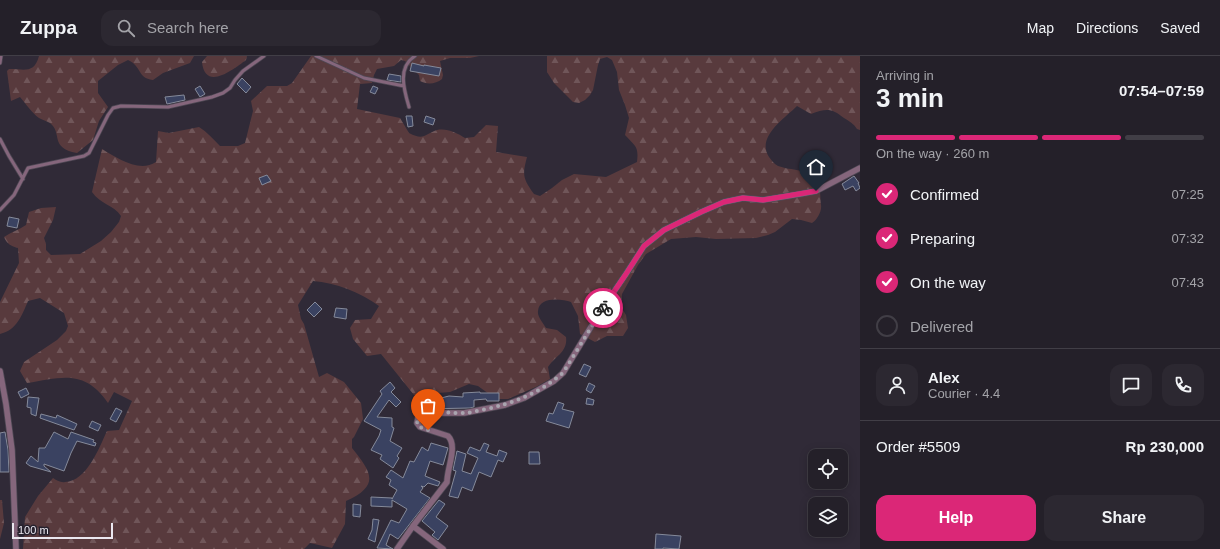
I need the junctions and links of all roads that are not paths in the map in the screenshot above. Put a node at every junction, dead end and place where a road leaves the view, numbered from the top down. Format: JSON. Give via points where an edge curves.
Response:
{"nodes":[{"id":1,"x":1,"y":56,"type":"edge"},
{"id":2,"x":264,"y":56,"type":"edge"},
{"id":3,"x":316,"y":56,"type":"edge"},
{"id":4,"x":415,"y":56,"type":"edge"},
{"id":5,"x":0,"y":63,"type":"edge"},
{"id":6,"x":404,"y":86,"type":"junction"},
{"id":7,"x":409,"y":107,"type":"dead end"},
{"id":8,"x":0,"y":139,"type":"edge"},
{"id":9,"x":860,"y":168,"type":"edge"},
{"id":10,"x":23,"y":178,"type":"junction"},
{"id":11,"x":0,"y":210,"type":"edge"},
{"id":12,"x":0,"y":371,"type":"edge"},
{"id":13,"x":412,"y":526,"type":"junction"},
{"id":14,"x":16,"y":549,"type":"edge"},
{"id":15,"x":397,"y":549,"type":"edge"},
{"id":16,"x":443,"y":549,"type":"edge"}],
"edges":[{"from":1,"to":5,"type":"lane"},
{"from":2,"to":10,"type":"lane","via":[[243,71],[230,88],[212,97],[168,107],[113,108],[89,154],[28,168]]},
{"from":3,"to":6,"type":"lane","via":[[364,78]]},
{"from":4,"to":6,"type":"lane","via":[[406,64]]},
{"from":6,"to":7,"type":"lane"},
{"from":8,"to":10,"type":"lane"},
{"from":9,"to":13,"type":"street","via":[[816,191],[763,200],[743,198],[724,202],[664,230],[644,246],[563,373],[554,381],[524,398],[505,405],[464,414],[421,414],[417,423],[420,427],[448,436],[452,443],[452,454],[447,482]]},
{"from":10,"to":11,"type":"lane","via":[[14,195]]},
{"from":12,"to":14,"type":"street","via":[[12,450]]},
{"from":13,"to":15,"type":"street"},
{"from":13,"to":16,"type":"street"}]}
